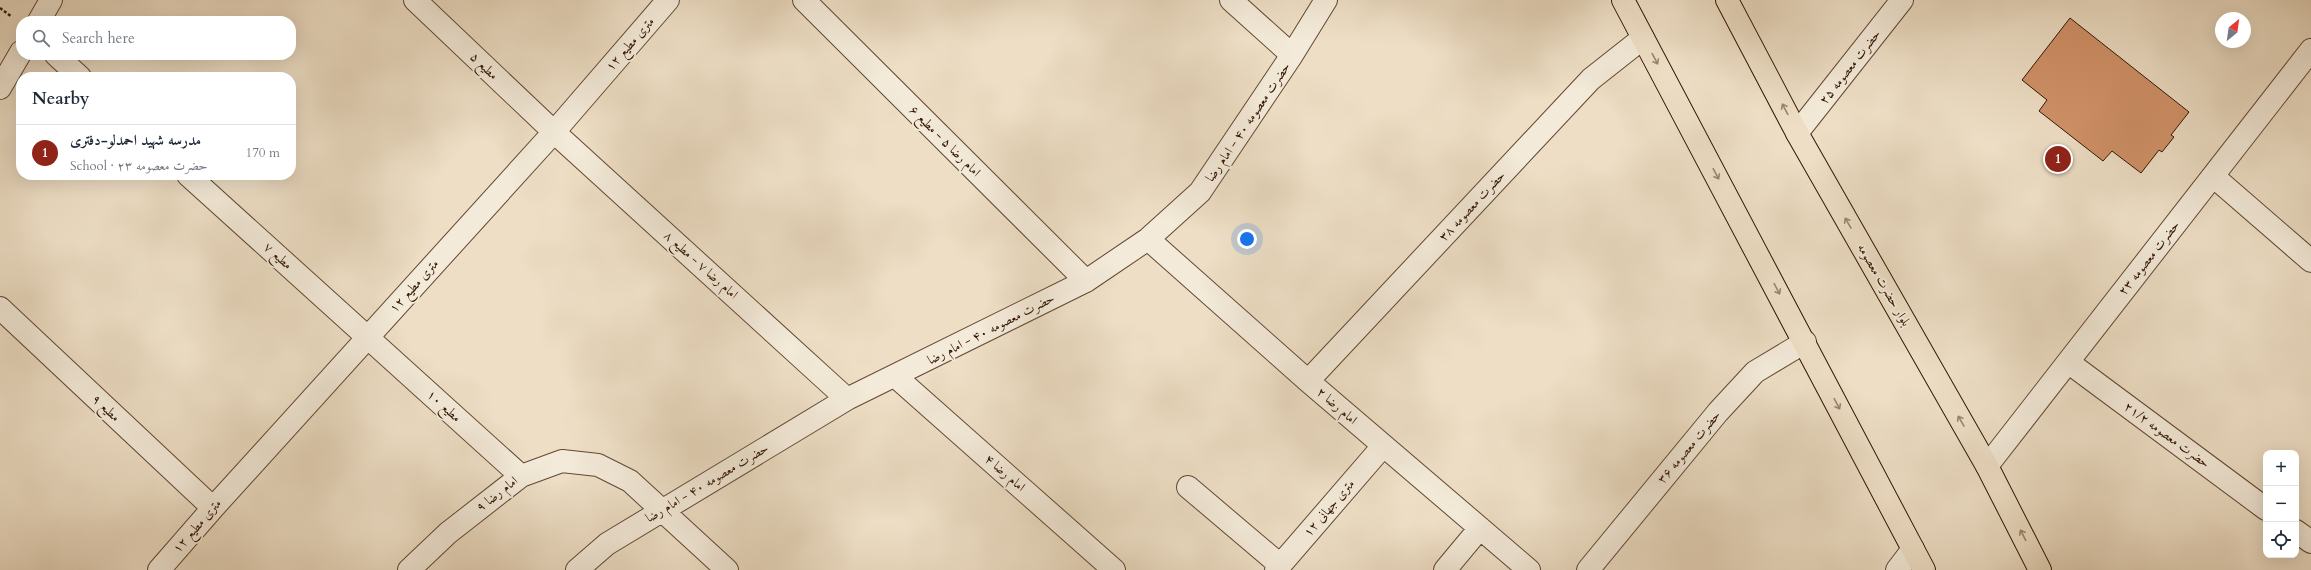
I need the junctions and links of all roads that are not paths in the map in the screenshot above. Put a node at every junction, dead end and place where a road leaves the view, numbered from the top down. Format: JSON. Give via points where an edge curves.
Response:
{"nodes":[{"id":1,"x":51,"y":0,"type":"edge"},
{"id":2,"x":415,"y":0,"type":"edge"},
{"id":3,"x":668,"y":0,"type":"edge"},
{"id":4,"x":804,"y":0,"type":"edge"},
{"id":5,"x":1231,"y":0,"type":"edge"},
{"id":6,"x":1326,"y":0,"type":"edge"},
{"id":7,"x":1623,"y":0,"type":"edge"},
{"id":8,"x":1727,"y":0,"type":"edge"},
{"id":9,"x":1902,"y":0,"type":"edge"},
{"id":10,"x":42,"y":16,"type":"edge"},
{"id":11,"x":1643,"y":38,"type":"junction"},
{"id":12,"x":2311,"y":50,"type":"edge"},
{"id":13,"x":1292,"y":55,"type":"junction"},
{"id":14,"x":16,"y":60,"type":"edge"},
{"id":15,"x":61,"y":60,"type":"edge"},
{"id":16,"x":75,"y":72,"type":"edge"},
{"id":17,"x":0,"y":88,"type":"edge"},
{"id":18,"x":554,"y":132,"type":"junction"},
{"id":19,"x":1797,"y":133,"type":"junction"},
{"id":20,"x":2213,"y":176,"type":"junction"},
{"id":21,"x":194,"y":180,"type":"edge"},
{"id":22,"x":1148,"y":238,"type":"junction"},
{"id":23,"x":2311,"y":261,"type":"edge"},
{"id":24,"x":1086,"y":281,"type":"junction"},
{"id":25,"x":0,"y":308,"type":"edge"},
{"id":26,"x":368,"y":337,"type":"junction"},
{"id":27,"x":1805,"y":342,"type":"junction"},
{"id":28,"x":2068,"y":362,"type":"junction"},
{"id":29,"x":895,"y":376,"type":"junction"},
{"id":30,"x":1308,"y":381,"type":"junction"},
{"id":31,"x":847,"y":398,"type":"junction"},
{"id":32,"x":1383,"y":446,"type":"junction"},
{"id":33,"x":1987,"y":466,"type":"junction"},
{"id":34,"x":521,"y":476,"type":"junction"},
{"id":35,"x":1188,"y":487,"type":"dead end"},
{"id":36,"x":2263,"y":507,"type":"edge"},
{"id":37,"x":213,"y":508,"type":"junction"},
{"id":38,"x":660,"y":511,"type":"junction"},
{"id":39,"x":1480,"y":528,"type":"junction"},
{"id":40,"x":2299,"y":533,"type":"edge"},
{"id":41,"x":2311,"y":542,"type":"edge"},
{"id":42,"x":1913,"y":549,"type":"junction"},
{"id":43,"x":1278,"y":567,"type":"edge"},
{"id":44,"x":159,"y":570,"type":"edge"},
{"id":45,"x":409,"y":570,"type":"edge"},
{"id":46,"x":577,"y":570,"type":"edge"},
{"id":47,"x":727,"y":570,"type":"edge"},
{"id":48,"x":1114,"y":570,"type":"edge"},
{"id":49,"x":1445,"y":570,"type":"edge"},
{"id":50,"x":1529,"y":570,"type":"edge"},
{"id":51,"x":1588,"y":570,"type":"edge"},
{"id":52,"x":1897,"y":570,"type":"edge"},
{"id":53,"x":1924,"y":570,"type":"edge"},
{"id":54,"x":2040,"y":570,"type":"edge"}],
"edges":[{"from":1,"to":10,"type":"street"},
{"from":2,"to":18,"type":"street","name":"مطیع ۵"},
{"from":3,"to":18,"type":"street","name":"۱۲ متری مطیع"},
{"from":4,"to":24,"type":"street","name":"امام رضا ۵ - مطیع ۶"},
{"from":5,"to":13,"type":"street"},
{"from":6,"to":13,"type":"street","name":"حضرت معصومه ۴۰ - امام رضا"},
{"from":7,"to":11,"type":"main road"},
{"from":19,"to":8,"type":"main road","name":"بلوار حضرت معصومه","one_way":true},
{"from":9,"to":19,"type":"street","name":"حضرت معصومه ۲۵"},
{"from":11,"to":27,"type":"main road","one_way":true},
{"from":11,"to":30,"type":"street","name":"حضرت معصومه ۳۸","via":[[1591,79]]},
{"from":12,"to":20,"type":"street","name":"حضرت معصومه ۲۳"},
{"from":13,"to":22,"type":"street","name":"حضرت معصومه ۴۰ - امام رضا","via":[[1200,192]]},
{"from":14,"to":17,"type":"street"},
{"from":15,"to":16,"type":"street"},
{"from":18,"to":26,"type":"street","name":"۱۲ متری مطیع"},
{"from":18,"to":31,"type":"street","name":"امام رضا ۷ - مطیع ۸"},
{"from":33,"to":19,"type":"main road","name":"بلوار حضرت معصومه","one_way":true},
{"from":20,"to":23,"type":"street"},
{"from":20,"to":28,"type":"street","name":"حضرت معصومه ۲۳"},
{"from":21,"to":26,"type":"street","name":"مطیع ۷"},
{"from":22,"to":24,"type":"street","name":"حضرت معصومه ۴۰ - امام رضا"},
{"from":22,"to":30,"type":"street","name":"امام رضا ۲"},
{"from":24,"to":29,"type":"street","name":"حضرت معصومه ۴۰ - امام رضا"},
{"from":25,"to":37,"type":"street","name":"مطیع ۹"},
{"from":26,"to":34,"type":"street","name":"مطیع ۱۰"},
{"from":26,"to":37,"type":"street","name":"۱۲ متری مطیع"},
{"from":27,"to":42,"type":"main road","one_way":true},
{"from":27,"to":51,"type":"street","name":"حضرت معصومه ۳۶","via":[[1756,372],[1718,412]]},
{"from":28,"to":33,"type":"street","name":"حضرت معصومه ۲۳"},
{"from":28,"to":36,"type":"street","name":"حضرت معصومه ۲۱/۲"},
{"from":29,"to":31,"type":"street","name":"حضرت معصومه ۴۰ - امام رضا"},
{"from":29,"to":48,"type":"street","name":"امام رضا ۴"},
{"from":30,"to":32,"type":"street","name":"امام رضا ۲"},
{"from":31,"to":38,"type":"street","name":"حضرت معصومه ۴۰ - امام رضا"},
{"from":32,"to":39,"type":"street","name":"امام رضا ۲"},
{"from":32,"to":43,"type":"street","name":"۱۲ متری جهانی"},
{"from":54,"to":33,"type":"main road","name":"بلوار حضرت معصومه","one_way":true},
{"from":34,"to":38,"type":"street","name":"امام رضا ۹","via":[[562,461],[598,465],[630,481]]},
{"from":34,"to":45,"type":"street","name":"امام رضا ۹","via":[[448,532]]},
{"from":35,"to":43,"type":"street"},
{"from":37,"to":44,"type":"street","name":"۱۲ متری مطیع"},
{"from":38,"to":46,"type":"street","name":"حضرت معصومه ۴۰ - امام رضا","via":[[607,544]]},
{"from":38,"to":47,"type":"street","name":"امام رضا ۹"},
{"from":39,"to":49,"type":"street"},
{"from":39,"to":50,"type":"street","name":"امام رضا ۲"},
{"from":40,"to":41,"type":"street"},
{"from":42,"to":52,"type":"street"},
{"from":42,"to":53,"type":"main road"}]}
